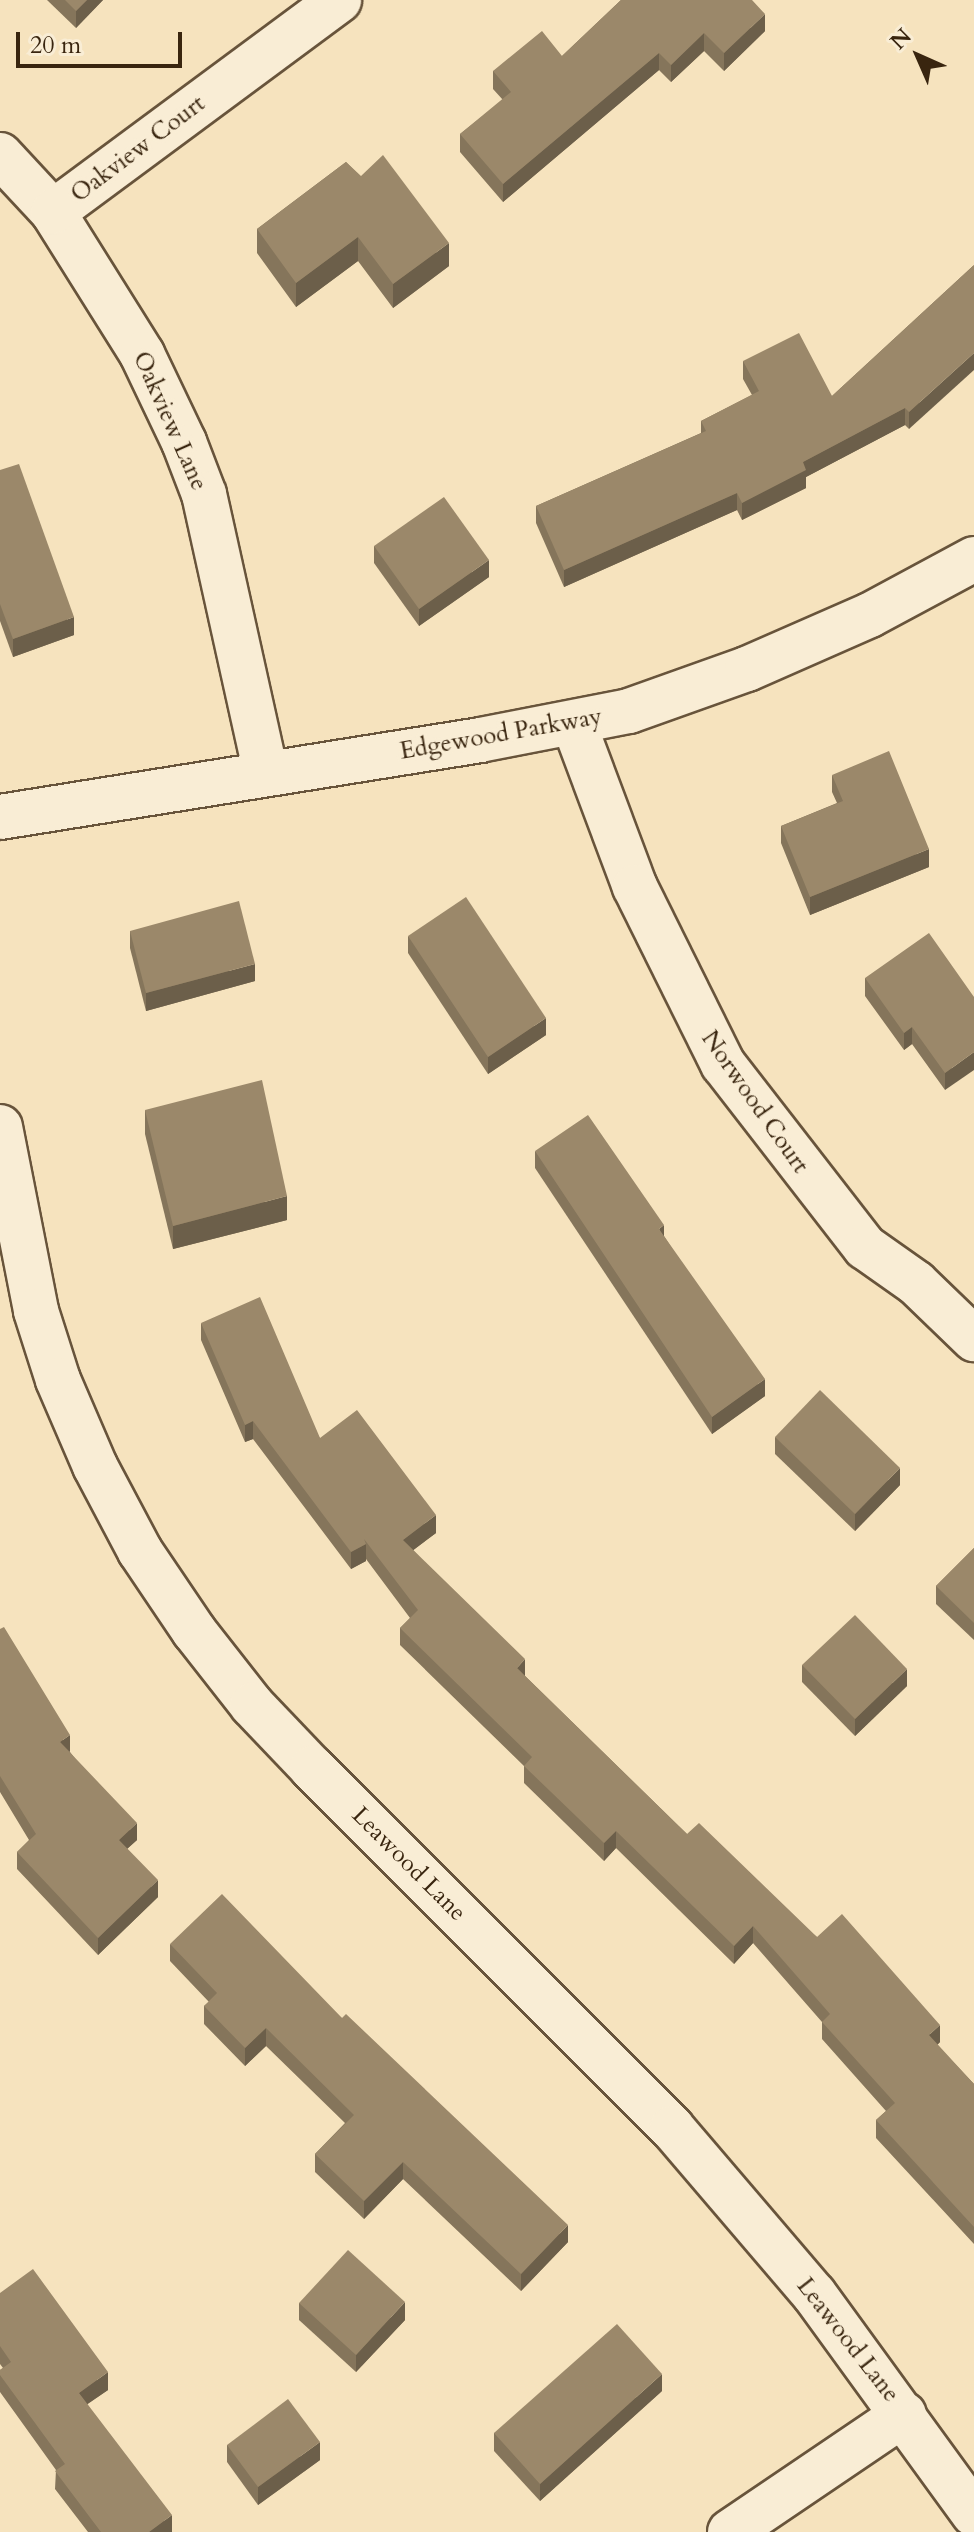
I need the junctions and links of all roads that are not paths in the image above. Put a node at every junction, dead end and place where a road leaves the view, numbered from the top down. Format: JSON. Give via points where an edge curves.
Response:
{"nodes":[{"id":1,"x":339,"y":0,"type":"edge"},
{"id":2,"x":0,"y":155,"type":"edge"},
{"id":3,"x":53,"y":212,"type":"junction"},
{"id":4,"x":974,"y":559,"type":"edge"},
{"id":5,"x":574,"y":724,"type":"junction"},
{"id":6,"x":266,"y":773,"type":"junction"},
{"id":7,"x":0,"y":817,"type":"edge"},
{"id":8,"x":0,"y":1127,"type":"edge"},
{"id":9,"x":974,"y":1339,"type":"edge"},
{"id":10,"x":904,"y":2414,"type":"junction"},
{"id":11,"x":974,"y":2514,"type":"edge"},
{"id":12,"x":730,"y":2532,"type":"edge"}],
"edges":[{"from":1,"to":3,"type":"street","name":"Oakview Court"},
{"from":2,"to":3,"type":"street","name":"Oakview Lane"},
{"from":3,"to":6,"type":"street","name":"Oakview Lane","via":[[142,354],[204,494]]},
{"from":4,"to":5,"type":"street","name":"Edgewood Parkway","via":[[870,615],[747,669],[629,711]]},
{"from":5,"to":6,"type":"street","name":"Edgewood Parkway"},
{"from":5,"to":9,"type":"street","name":"Norwood Court","via":[[635,887],[723,1064],[865,1247],[916,1283]]},
{"from":6,"to":7,"type":"street","name":"Edgewood Parkway"},
{"from":8,"to":10,"type":"street","name":"Leawood Lane","via":[[36,1311],[58,1380],[140,1551],[194,1631],[252,1705],[312,1768],[672,2128],[814,2294]]},
{"from":10,"to":11,"type":"street","name":"Leawood Lane"},
{"from":10,"to":12,"type":"street"}]}
